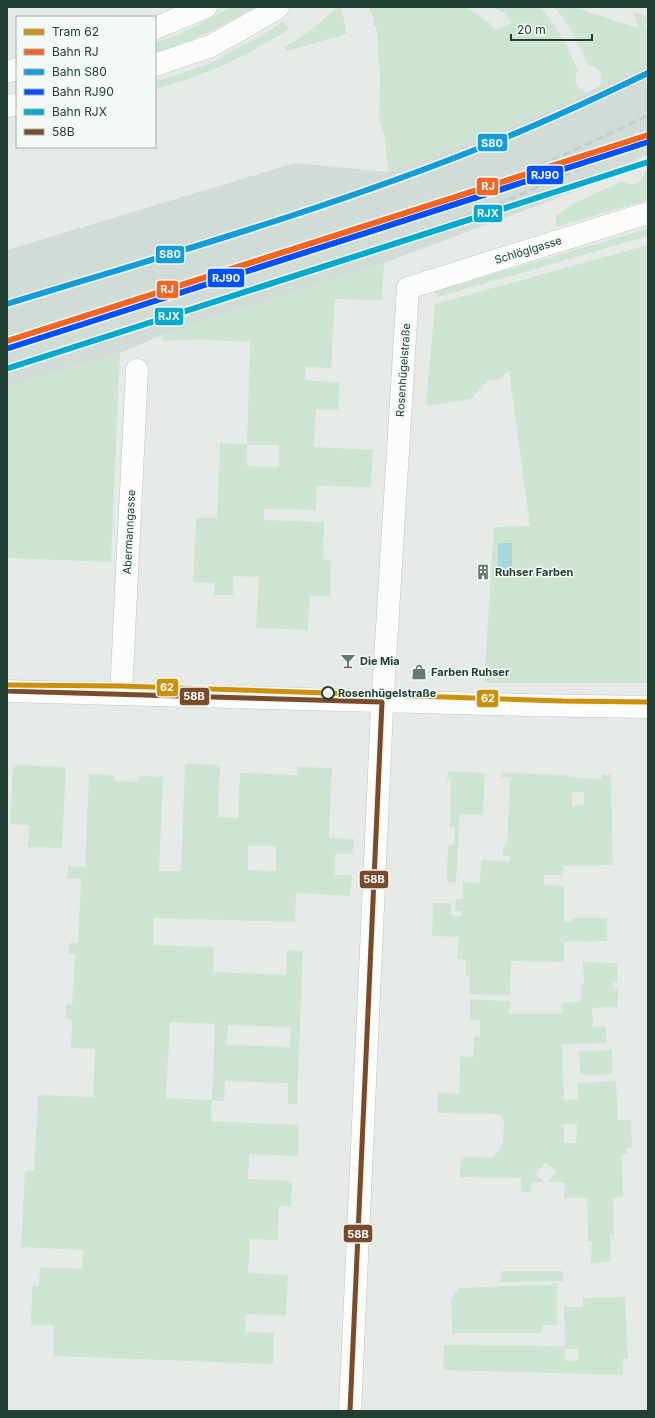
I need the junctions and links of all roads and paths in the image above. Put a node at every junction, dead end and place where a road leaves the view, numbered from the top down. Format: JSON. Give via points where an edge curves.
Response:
{"nodes":[{"id":1,"x":205,"y":7,"type":"edge"},
{"id":2,"x":278,"y":7,"type":"edge"},
{"id":3,"x":156,"y":28,"type":"edge"},
{"id":4,"x":156,"y":65,"type":"edge"},
{"id":5,"x":648,"y":213,"type":"edge"},
{"id":6,"x":408,"y":288,"type":"joint"},
{"id":7,"x":137,"y":370,"type":"dead end"},
{"id":8,"x":7,"y":691,"type":"edge"},
{"id":9,"x":121,"y":694,"type":"junction"},
{"id":10,"x":382,"y":702,"type":"junction"},
{"id":11,"x":648,"y":707,"type":"edge"},
{"id":12,"x":350,"y":1411,"type":"edge"}],
"edges":[{"from":1,"to":3,"type":"street"},
{"from":2,"to":4,"type":"street","via":[[211,46]]},
{"from":5,"to":6,"type":"street","name":"Schlöglgasse"},
{"from":6,"to":10,"type":"street","name":"Rosenhügelstraße"},
{"from":7,"to":9,"type":"street","name":"Abermanngasse"},
{"from":8,"to":9,"type":"street"},
{"from":9,"to":10,"type":"street"},
{"from":10,"to":11,"type":"street"},
{"from":10,"to":12,"type":"street","name":"Rosenhügelstraße"}]}
